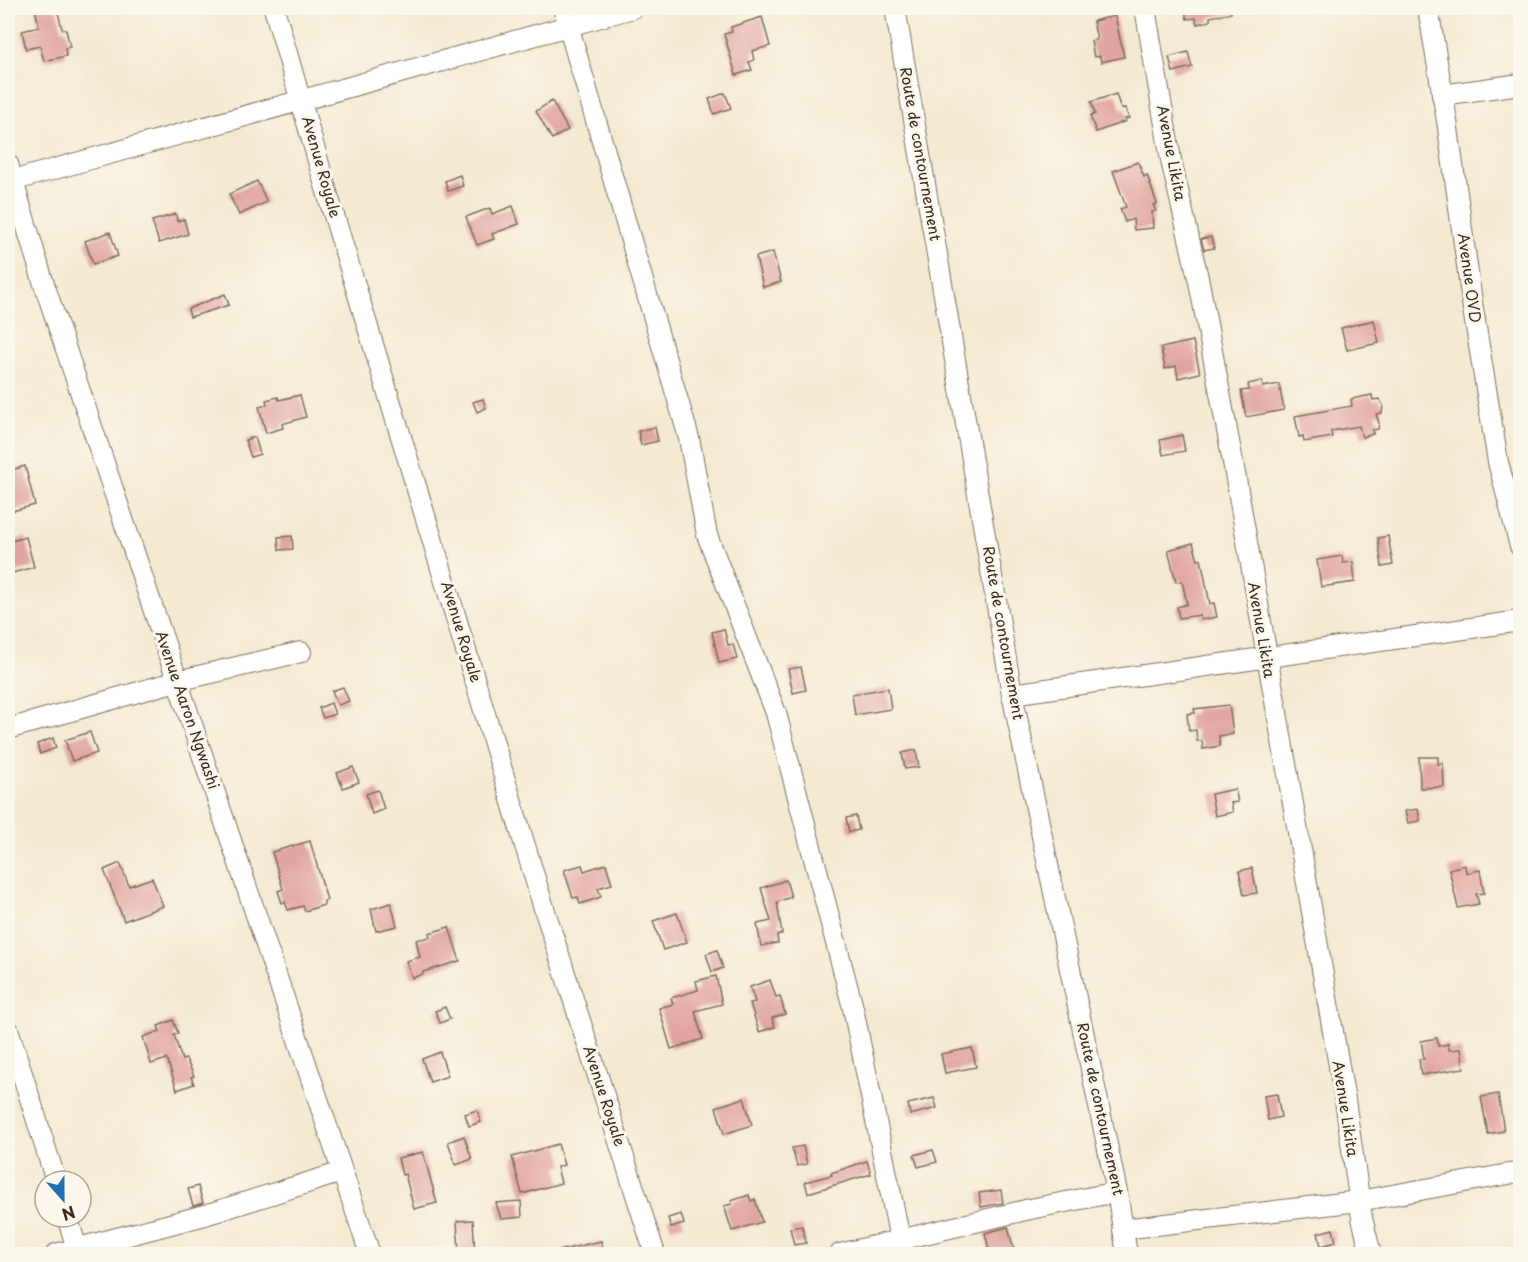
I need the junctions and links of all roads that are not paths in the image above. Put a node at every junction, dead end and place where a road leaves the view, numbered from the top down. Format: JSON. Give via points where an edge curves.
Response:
{"nodes":[{"id":1,"x":274,"y":8,"type":"edge"},
{"id":2,"x":633,"y":8,"type":"edge"},
{"id":3,"x":895,"y":8,"type":"edge"},
{"id":4,"x":1145,"y":8,"type":"edge"},
{"id":5,"x":1428,"y":8,"type":"edge"},
{"id":6,"x":566,"y":16,"type":"edge"},
{"id":7,"x":1521,"y":84,"type":"edge"},
{"id":8,"x":1443,"y":94,"type":"junction"},
{"id":9,"x":302,"y":99,"type":"junction"},
{"id":10,"x":9,"y":176,"type":"edge"},
{"id":11,"x":1521,"y":546,"type":"edge"},
{"id":12,"x":1521,"y":621,"type":"edge"},
{"id":13,"x":301,"y":652,"type":"dead end"},
{"id":14,"x":1266,"y":656,"type":"junction"},
{"id":15,"x":177,"y":681,"type":"junction"},
{"id":16,"x":1012,"y":694,"type":"junction"},
{"id":17,"x":8,"y":729,"type":"edge"},
{"id":18,"x":8,"y":1029,"type":"edge"},
{"id":19,"x":52,"y":1169,"type":"edge"},
{"id":20,"x":342,"y":1172,"type":"junction"},
{"id":21,"x":1521,"y":1172,"type":"edge"},
{"id":22,"x":1117,"y":1192,"type":"junction"},
{"id":23,"x":1359,"y":1201,"type":"junction"},
{"id":24,"x":71,"y":1229,"type":"edge"},
{"id":25,"x":1123,"y":1229,"type":"junction"},
{"id":26,"x":900,"y":1239,"type":"junction"},
{"id":27,"x":77,"y":1248,"type":"junction"},
{"id":28,"x":56,"y":1254,"type":"edge"},
{"id":29,"x":370,"y":1254,"type":"edge"},
{"id":30,"x":655,"y":1254,"type":"edge"},
{"id":31,"x":840,"y":1254,"type":"edge"},
{"id":32,"x":1127,"y":1254,"type":"edge"},
{"id":33,"x":1371,"y":1254,"type":"edge"}],
"edges":[{"from":1,"to":9,"type":"street","name":"Avenue Royale"},
{"from":2,"to":6,"type":"street"},
{"from":3,"to":16,"type":"street","name":"Route de contournement"},
{"from":4,"to":14,"type":"street","name":"Avenue Likita","via":[[1171,160],[1233,462]]},
{"from":5,"to":8,"type":"street","name":"Avenue OVD"},
{"from":6,"to":9,"type":"street"},
{"from":6,"to":26,"type":"street","via":[[689,438],[707,535],[776,713],[853,1008]]},
{"from":7,"to":8,"type":"street"},
{"from":8,"to":11,"type":"street","name":"Avenue OVD","via":[[1498,462]]},
{"from":9,"to":10,"type":"street"},
{"from":9,"to":30,"type":"street","name":"Avenue Royale","via":[[543,905]]},
{"from":10,"to":15,"type":"street","name":"Avenue Aaron Ngwashi"},
{"from":12,"to":14,"type":"street"},
{"from":13,"to":15,"type":"street"},
{"from":14,"to":16,"type":"street"},
{"from":14,"to":23,"type":"street","name":"Avenue Likita","via":[[1343,1089]]},
{"from":15,"to":17,"type":"street"},
{"from":15,"to":20,"type":"street","name":"Avenue Aaron Ngwashi"},
{"from":16,"to":22,"type":"street","name":"Route de contournement"},
{"from":18,"to":19,"type":"street"},
{"from":20,"to":27,"type":"street","via":[[205,1215]]},
{"from":20,"to":29,"type":"street","name":"Avenue Aaron Ngwashi"},
{"from":21,"to":23,"type":"street"},
{"from":22,"to":25,"type":"street","name":"Route de contournement"},
{"from":22,"to":26,"type":"street"},
{"from":23,"to":25,"type":"street"},
{"from":23,"to":33,"type":"street","name":"Avenue Likita"},
{"from":24,"to":27,"type":"street"},
{"from":25,"to":32,"type":"street","name":"Route de contournement"},
{"from":26,"to":31,"type":"street"},
{"from":27,"to":28,"type":"street"}]}
